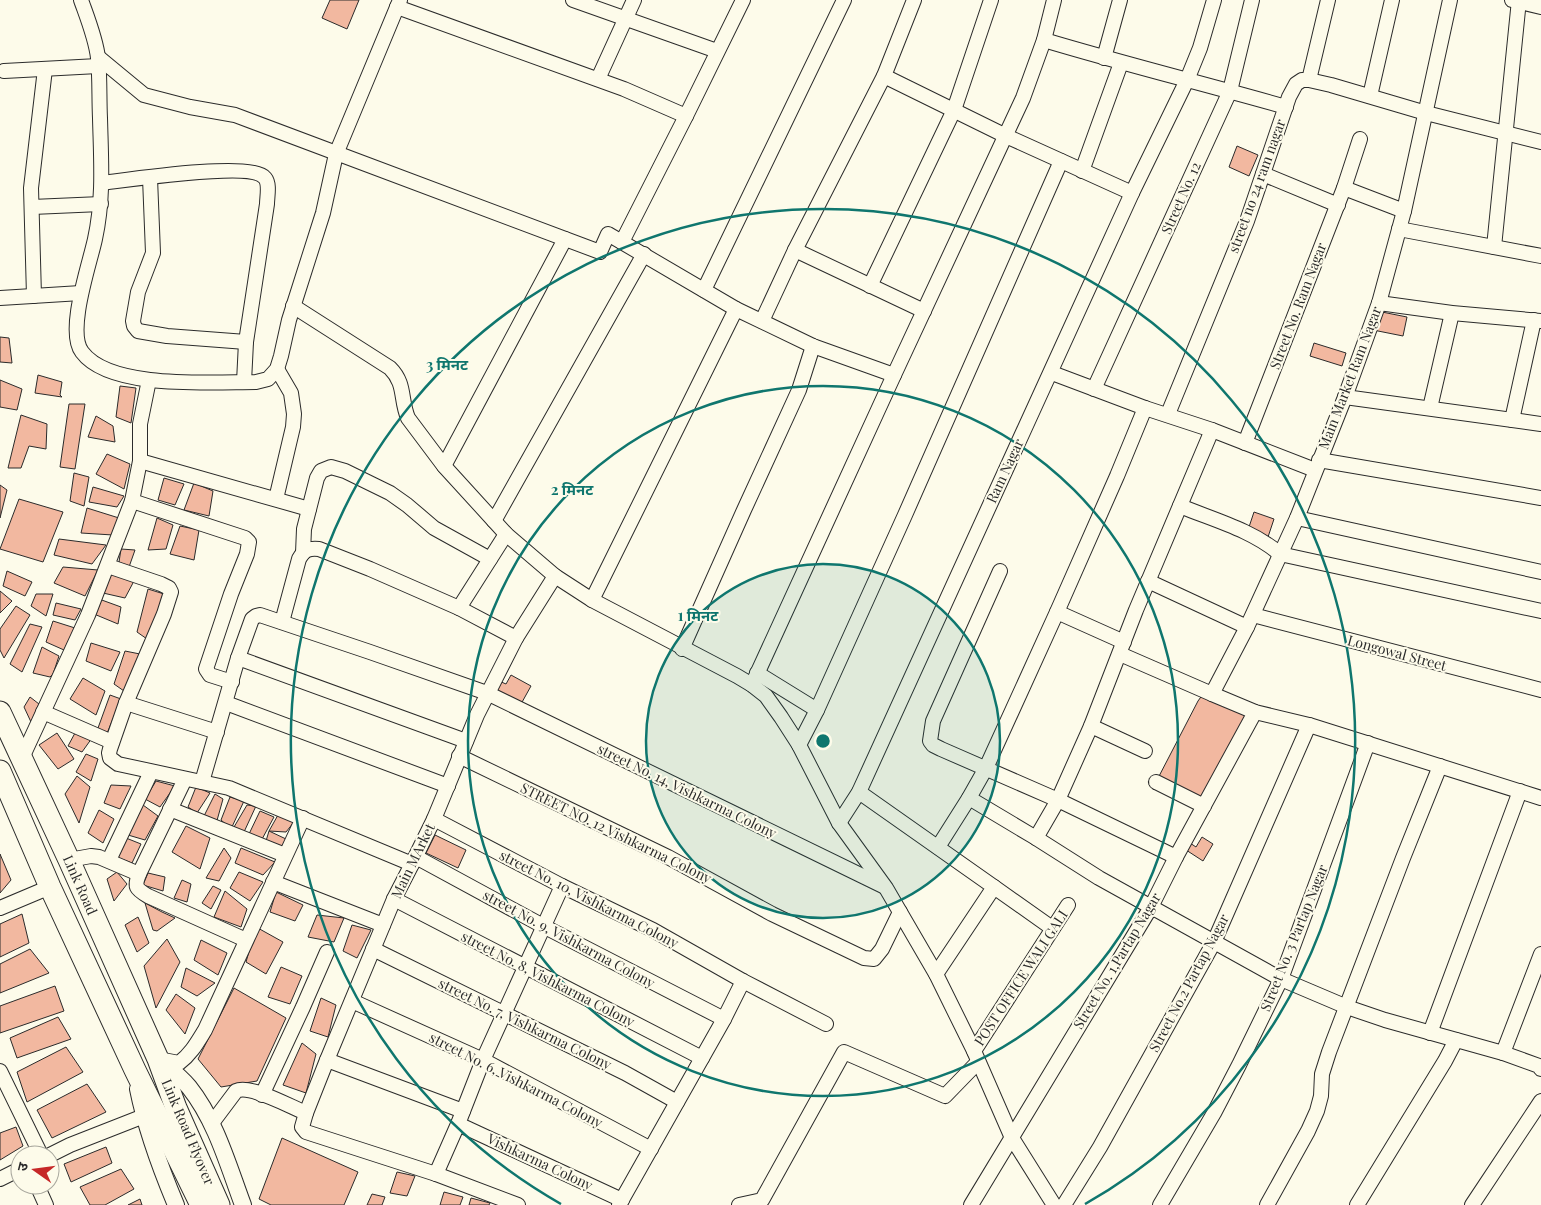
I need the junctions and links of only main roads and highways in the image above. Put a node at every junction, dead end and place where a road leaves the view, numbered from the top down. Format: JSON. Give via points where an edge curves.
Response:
{"nodes":[{"id":1,"x":0,"y":712,"type":"edge"},
{"id":2,"x":0,"y":771,"type":"edge"},
{"id":3,"x":158,"y":1059,"type":"joint"},
{"id":4,"x":134,"y":1070,"type":"joint"},
{"id":5,"x":201,"y":1205,"type":"edge"},
{"id":6,"x":219,"y":1205,"type":"edge"}],
"edges":[{"from":1,"to":3,"type":"main road","name":"Link Road"},
{"from":2,"to":4,"type":"main road","name":"Link Road"},
{"from":3,"to":6,"type":"main road","name":"Link Road Flyover"},
{"from":4,"to":5,"type":"main road","name":"Link Road Flyover","via":[[153,1121]]}]}
